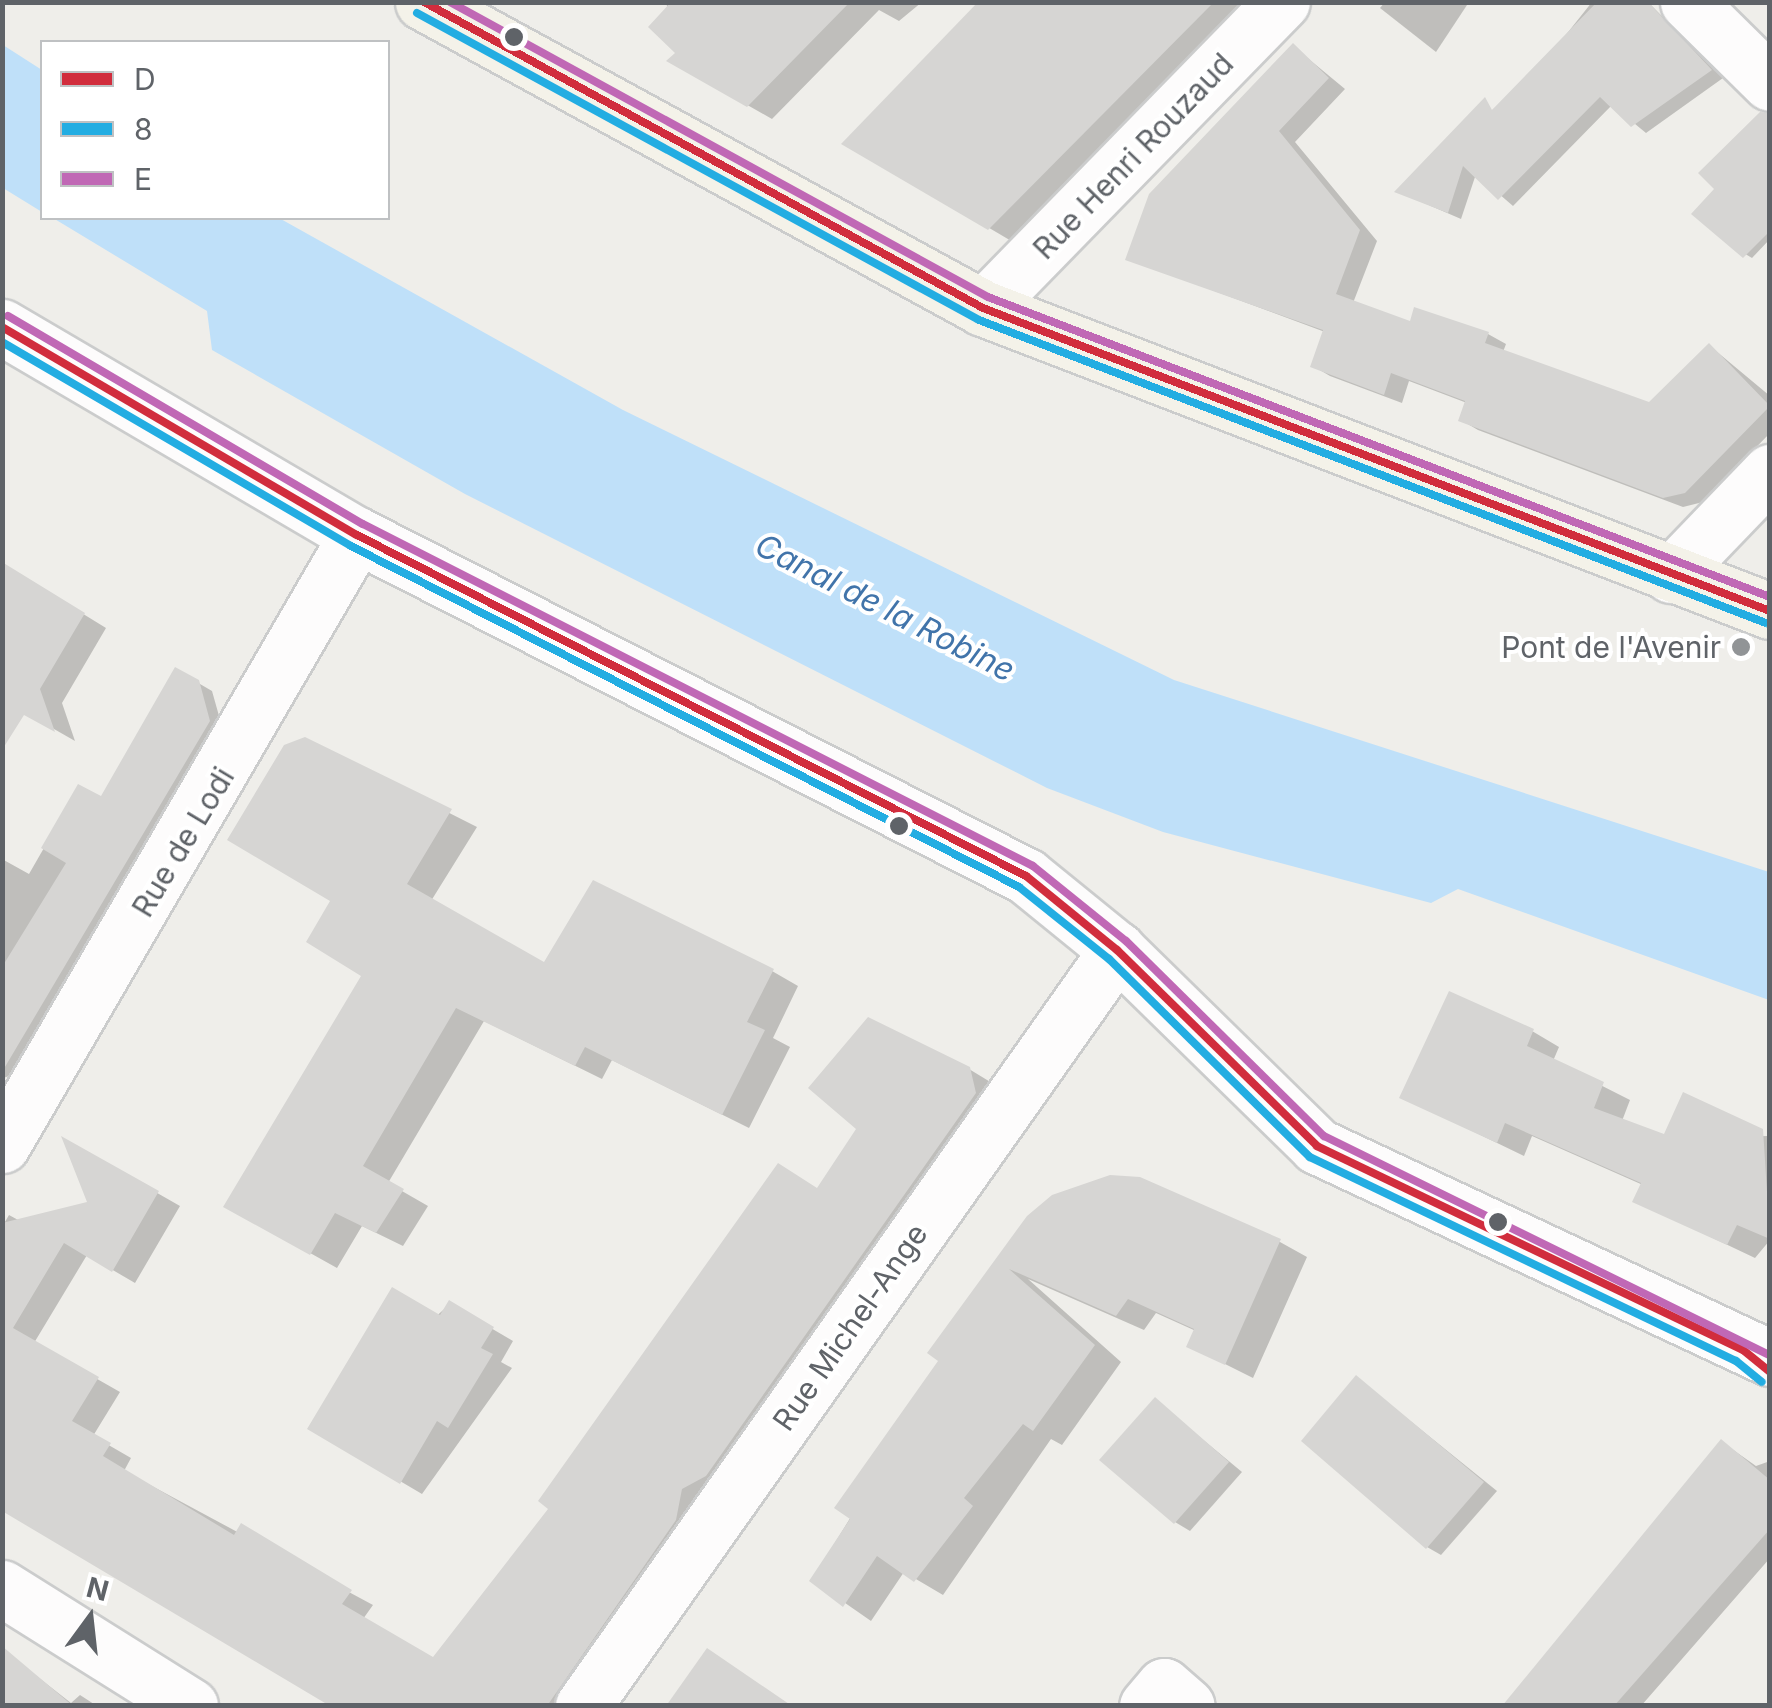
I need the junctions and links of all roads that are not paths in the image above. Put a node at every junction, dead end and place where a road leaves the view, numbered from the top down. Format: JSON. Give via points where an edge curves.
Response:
{"nodes":[{"id":1,"x":422,"y":2,"type":"edge"},
{"id":2,"x":1282,"y":2,"type":"edge"},
{"id":3,"x":1688,"y":2,"type":"edge"},
{"id":4,"x":1770,"y":83,"type":"edge"},
{"id":5,"x":983,"y":308,"type":"junction"},
{"id":6,"x":2,"y":327,"type":"edge"},
{"id":7,"x":1770,"y":472,"type":"edge"},
{"id":8,"x":356,"y":535,"type":"junction"},
{"id":9,"x":1671,"y":575,"type":"junction"},
{"id":10,"x":1770,"y":611,"type":"edge"},
{"id":11,"x":1117,"y":950,"type":"junction"},
{"id":12,"x":5,"y":1133,"type":"edge"},
{"id":13,"x":1761,"y":1360,"type":"edge"},
{"id":14,"x":2,"y":1588,"type":"edge"},
{"id":15,"x":190,"y":1706,"type":"edge"},
{"id":16,"x":583,"y":1706,"type":"edge"}],
"edges":[{"from":1,"to":5,"type":"main road"},
{"from":2,"to":5,"type":"street","name":"Rue Henri Rouzaud"},
{"from":3,"to":4,"type":"street"},
{"from":5,"to":9,"type":"main road"},
{"from":6,"to":8,"type":"street"},
{"from":7,"to":9,"type":"street"},
{"from":8,"to":11,"type":"street","via":[[1026,876]]},
{"from":8,"to":12,"type":"street","name":"Rue de Lodi","via":[[297,646]]},
{"from":9,"to":10,"type":"main road"},
{"from":11,"to":13,"type":"street","via":[[1317,1146]]},
{"from":11,"to":16,"type":"street","name":"Rue Michel-Ange"},
{"from":14,"to":15,"type":"street"}]}
